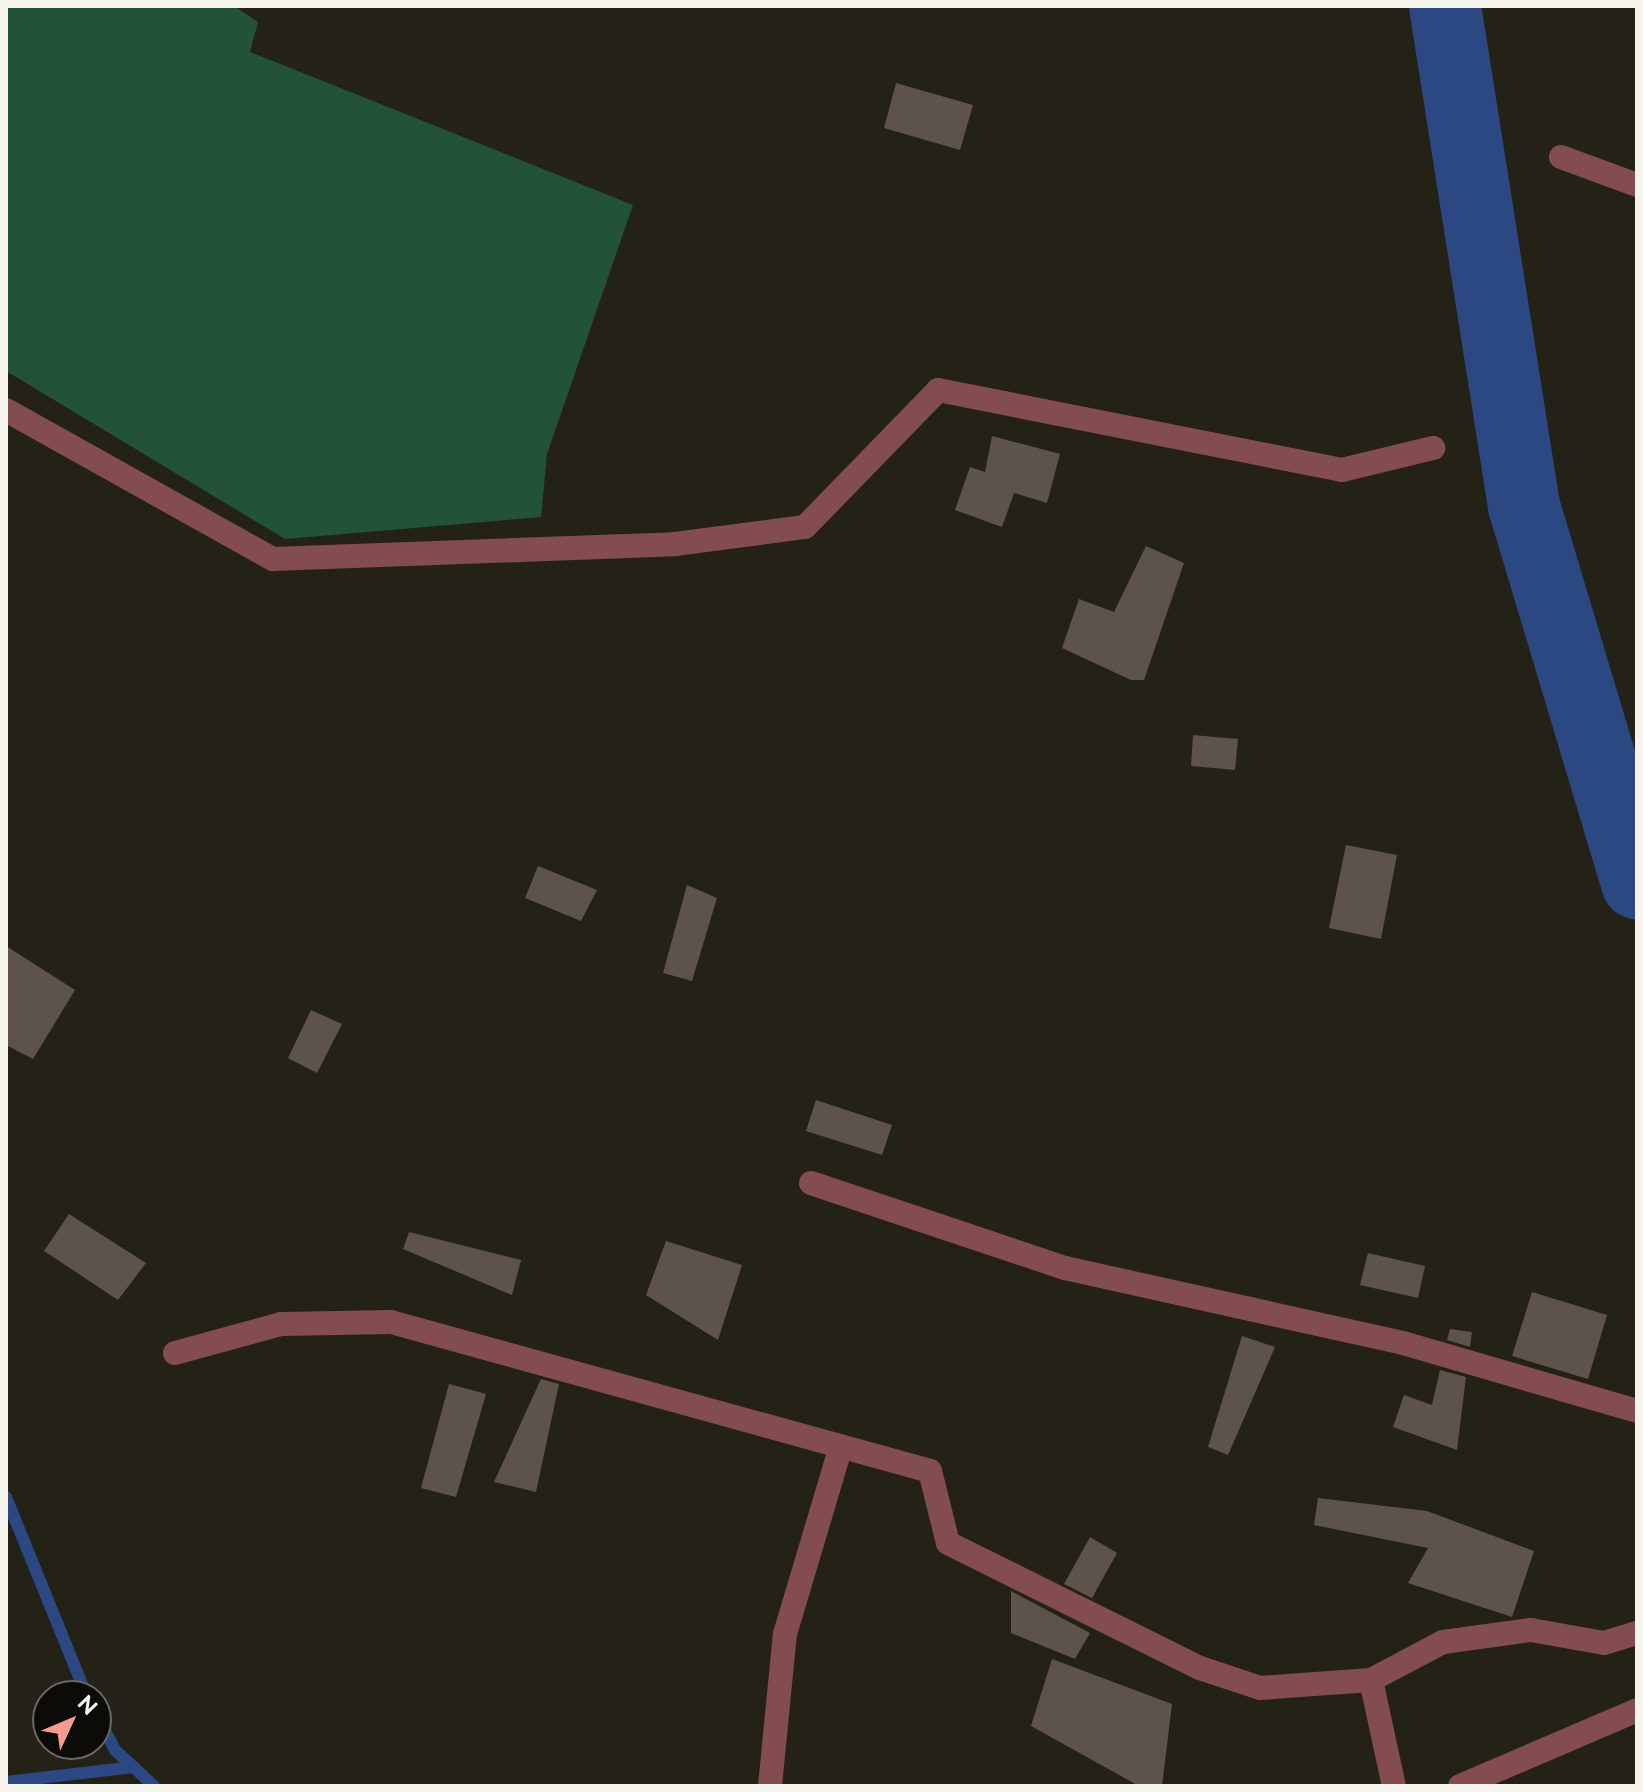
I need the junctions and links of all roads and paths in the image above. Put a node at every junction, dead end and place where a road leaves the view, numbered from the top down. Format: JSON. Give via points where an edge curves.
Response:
{"nodes":[{"id":1,"x":1561,"y":157,"type":"dead end"},
{"id":2,"x":1637,"y":185,"type":"edge"},
{"id":3,"x":6,"y":410,"type":"edge"},
{"id":4,"x":1433,"y":448,"type":"dead end"},
{"id":5,"x":811,"y":1183,"type":"dead end"},
{"id":6,"x":175,"y":1353,"type":"dead end"},
{"id":7,"x":1637,"y":1411,"type":"edge"},
{"id":8,"x":841,"y":1446,"type":"junction"},
{"id":9,"x":1637,"y":1633,"type":"edge"},
{"id":10,"x":1371,"y":1680,"type":"junction"},
{"id":11,"x":1637,"y":1710,"type":"edge"},
{"id":12,"x":770,"y":1786,"type":"edge"},
{"id":13,"x":1394,"y":1786,"type":"edge"},
{"id":14,"x":1460,"y":1786,"type":"edge"}],
"edges":[{"from":1,"to":2,"type":"street"},
{"from":3,"to":4,"type":"street","via":[[273,559],[675,544],[805,527],[938,390],[1342,470]]},
{"from":5,"to":7,"type":"street","via":[[1065,1268],[1403,1343]]},
{"from":6,"to":8,"type":"street","via":[[281,1324],[391,1322]]},
{"from":8,"to":10,"type":"street","via":[[930,1471],[948,1543],[1200,1668],[1260,1688]]},
{"from":8,"to":12,"type":"street","via":[[785,1634]]},
{"from":9,"to":10,"type":"street","via":[[1604,1643],[1531,1630],[1443,1642]]},
{"from":10,"to":13,"type":"street"},
{"from":11,"to":14,"type":"street"}]}
